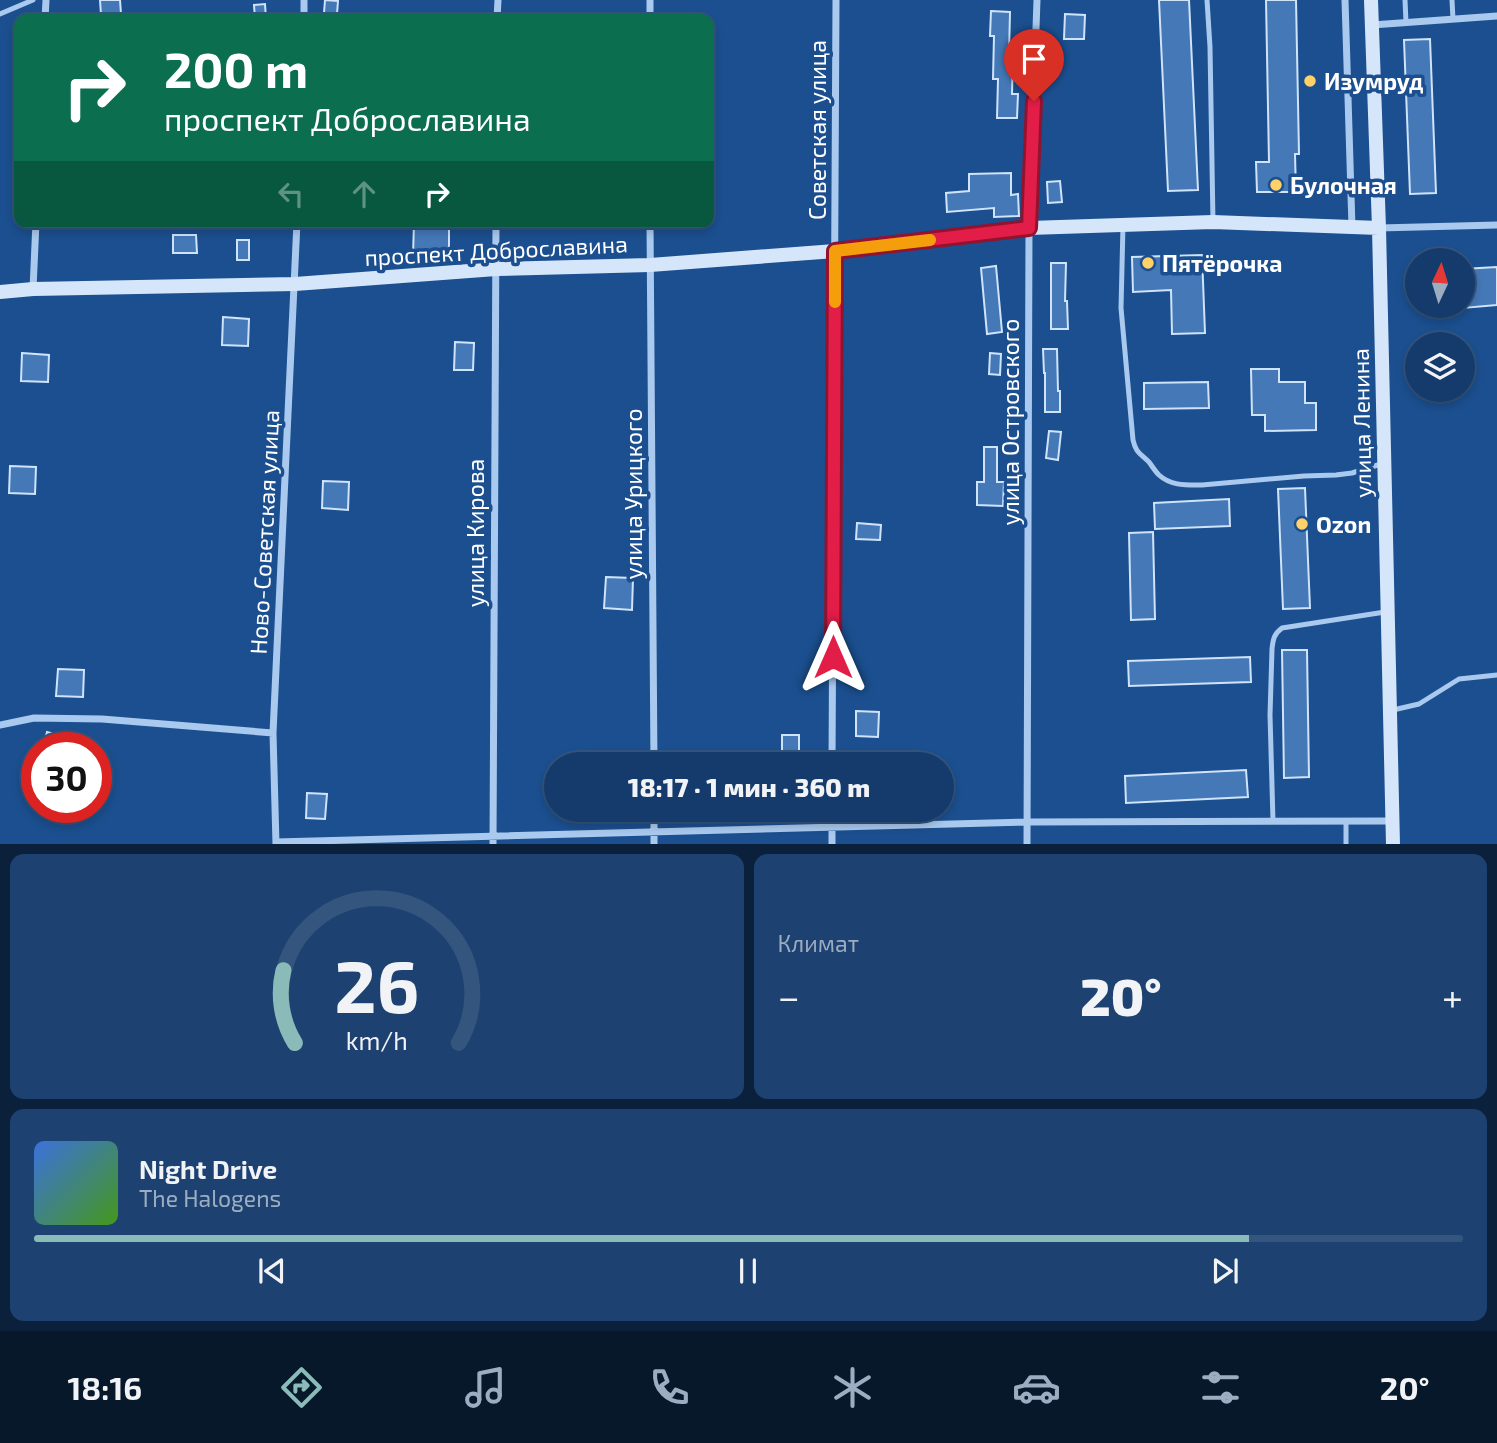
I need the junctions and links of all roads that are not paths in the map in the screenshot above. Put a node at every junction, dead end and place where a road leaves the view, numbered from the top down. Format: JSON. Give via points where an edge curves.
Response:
{"nodes":[{"id":1,"x":33,"y":0,"type":"edge"},
{"id":2,"x":836,"y":0,"type":"edge"},
{"id":3,"x":1037,"y":0,"type":"edge"},
{"id":4,"x":1208,"y":0,"type":"edge"},
{"id":5,"x":1345,"y":0,"type":"edge"},
{"id":6,"x":1371,"y":0,"type":"edge"},
{"id":7,"x":1405,"y":0,"type":"edge"},
{"id":8,"x":1452,"y":0,"type":"edge"},
{"id":9,"x":0,"y":14,"type":"edge"},
{"id":10,"x":1497,"y":16,"type":"edge"},
{"id":11,"x":1453,"y":19,"type":"junction"},
{"id":12,"x":1406,"y":22,"type":"junction"},
{"id":13,"x":1372,"y":25,"type":"junction"},
{"id":14,"x":1213,"y":222,"type":"junction"},
{"id":15,"x":1124,"y":224,"type":"junction"},
{"id":16,"x":1497,"y":225,"type":"edge"},
{"id":17,"x":1352,"y":227,"type":"junction"},
{"id":18,"x":36,"y":228,"type":"edge"},
{"id":19,"x":297,"y":228,"type":"edge"},
{"id":20,"x":496,"y":228,"type":"edge"},
{"id":21,"x":650,"y":228,"type":"edge"},
{"id":22,"x":1029,"y":228,"type":"junction"},
{"id":23,"x":1379,"y":228,"type":"junction"},
{"id":24,"x":835,"y":251,"type":"junction"},
{"id":25,"x":650,"y":265,"type":"junction"},
{"id":26,"x":496,"y":270,"type":"junction"},
{"id":27,"x":295,"y":285,"type":"junction"},
{"id":28,"x":33,"y":289,"type":"junction"},
{"id":29,"x":0,"y":292,"type":"edge"},
{"id":30,"x":1384,"y":463,"type":"junction"},
{"id":31,"x":1388,"y":611,"type":"junction"},
{"id":32,"x":1497,"y":674,"type":"edge"},
{"id":33,"x":1390,"y":711,"type":"junction"},
{"id":34,"x":0,"y":725,"type":"edge"},
{"id":35,"x":273,"y":733,"type":"junction"},
{"id":36,"x":654,"y":752,"type":"edge"},
{"id":37,"x":832,"y":752,"type":"edge"},
{"id":38,"x":1273,"y":821,"type":"junction"},
{"id":39,"x":1346,"y":821,"type":"junction"},
{"id":40,"x":1393,"y":821,"type":"junction"},
{"id":41,"x":654,"y":822,"type":"edge"},
{"id":42,"x":832,"y":822,"type":"edge"},
{"id":43,"x":1028,"y":822,"type":"junction"},
{"id":44,"x":832,"y":827,"type":"junction"},
{"id":45,"x":654,"y":832,"type":"junction"},
{"id":46,"x":493,"y":840,"type":"edge"},
{"id":47,"x":276,"y":843,"type":"edge"},
{"id":48,"x":654,"y":844,"type":"edge"},
{"id":49,"x":832,"y":844,"type":"edge"},
{"id":50,"x":1027,"y":844,"type":"edge"},
{"id":51,"x":1346,"y":844,"type":"edge"},
{"id":52,"x":1393,"y":844,"type":"edge"}],
"edges":[{"from":1,"to":9,"type":"lane"},
{"from":2,"to":24,"type":"street","name":"Советская улица"},
{"from":3,"to":22,"type":"street","name":"улица Островского"},
{"from":4,"to":14,"type":"lane"},
{"from":5,"to":17,"type":"street"},
{"from":6,"to":13,"type":"street","name":"улица Ленина"},
{"from":7,"to":12,"type":"lane"},
{"from":8,"to":11,"type":"lane"},
{"from":10,"to":11,"type":"street"},
{"from":11,"to":12,"type":"street"},
{"from":12,"to":13,"type":"street"},
{"from":13,"to":23,"type":"street","name":"улица Ленина"},
{"from":14,"to":15,"type":"street","name":"проспект Доброславина"},
{"from":14,"to":17,"type":"street","name":"проспект Доброславина"},
{"from":15,"to":22,"type":"street","name":"проспект Доброславина"},
{"from":15,"to":30,"type":"lane","via":[[1121,308],[1133,440],[1135,450],[1160,475],[1171,483],[1202,485],[1336,475]]},
{"from":16,"to":23,"type":"street","name":"проспект Доброславина"},
{"from":17,"to":23,"type":"street","name":"проспект Доброславина"},
{"from":18,"to":28,"type":"street"},
{"from":19,"to":27,"type":"street","name":"Ново-Советская улица"},
{"from":20,"to":26,"type":"street","name":"улица Кирова"},
{"from":21,"to":25,"type":"street","name":"улица Урицкого"},
{"from":22,"to":24,"type":"street","name":"проспект Доброславина"},
{"from":22,"to":43,"type":"street","name":"улица Островского"},
{"from":23,"to":30,"type":"street","name":"улица Ленина"},
{"from":24,"to":25,"type":"street","name":"проспект Доброславина"},
{"from":24,"to":37,"type":"street","name":"Советская улица"},
{"from":25,"to":26,"type":"street","name":"проспект Доброславина"},
{"from":25,"to":36,"type":"street","name":"улица Урицкого"},
{"from":26,"to":27,"type":"street","name":"проспект Доброславина"},
{"from":26,"to":46,"type":"street","name":"улица Кирова"},
{"from":27,"to":28,"type":"street","name":"проспект Доброславина"},
{"from":27,"to":35,"type":"street","name":"Ново-Советская улица"},
{"from":28,"to":29,"type":"street","name":"проспект Доброславина"},
{"from":30,"to":31,"type":"street","name":"улица Ленина"},
{"from":31,"to":33,"type":"street","name":"улица Ленина"},
{"from":31,"to":38,"type":"lane","via":[[1276,632],[1270,715]]},
{"from":32,"to":33,"type":"lane","via":[[1459,679],[1419,704]]},
{"from":33,"to":40,"type":"street","name":"улица Ленина"},
{"from":34,"to":35,"type":"street","via":[[34,718],[102,719]]},
{"from":35,"to":47,"type":"street","name":"Ново-Советская улица"},
{"from":38,"to":39,"type":"street"},
{"from":38,"to":43,"type":"street"},
{"from":39,"to":40,"type":"street"},
{"from":39,"to":51,"type":"lane"},
{"from":40,"to":52,"type":"street","name":"улица Ленина"},
{"from":41,"to":45,"type":"street"},
{"from":42,"to":44,"type":"street"},
{"from":43,"to":44,"type":"street"},
{"from":43,"to":50,"type":"street","name":"улица Островского"},
{"from":44,"to":45,"type":"street"},
{"from":44,"to":49,"type":"street"},
{"from":45,"to":46,"type":"street"},
{"from":45,"to":48,"type":"street"},
{"from":46,"to":47,"type":"street"}]}
